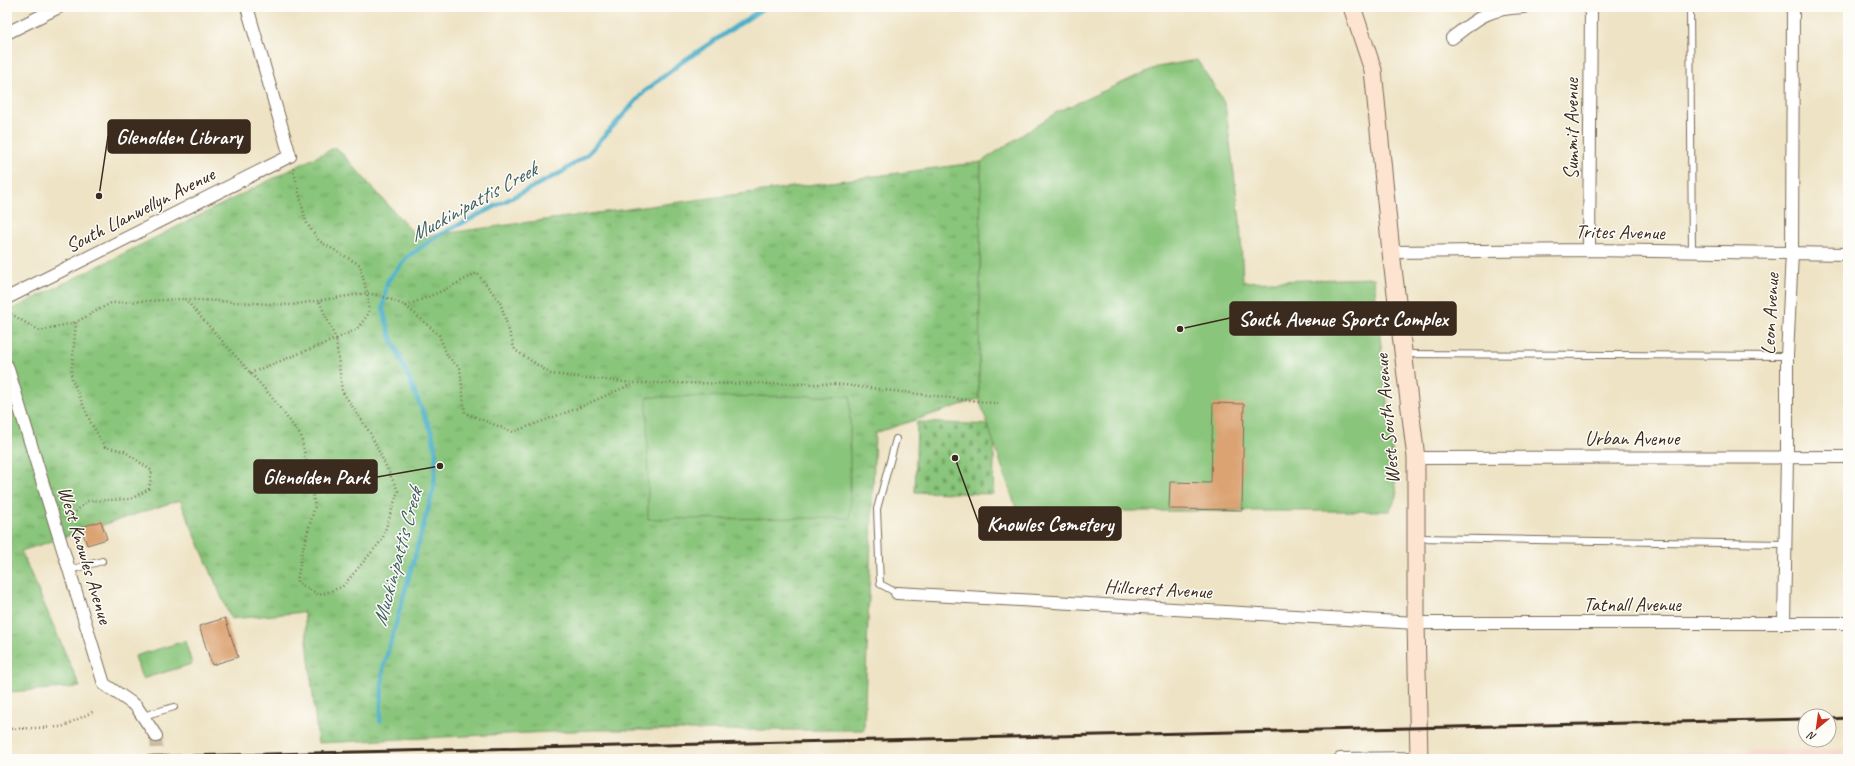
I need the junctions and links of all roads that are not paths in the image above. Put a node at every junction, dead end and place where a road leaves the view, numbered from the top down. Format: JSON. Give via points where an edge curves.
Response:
{"nodes":[{"id":1,"x":59,"y":7,"type":"edge"},
{"id":2,"x":247,"y":7,"type":"edge"},
{"id":3,"x":1352,"y":7,"type":"edge"},
{"id":4,"x":1524,"y":7,"type":"edge"},
{"id":5,"x":1591,"y":7,"type":"edge"},
{"id":6,"x":1690,"y":7,"type":"edge"},
{"id":7,"x":1793,"y":7,"type":"edge"},
{"id":8,"x":7,"y":33,"type":"edge"},
{"id":9,"x":1452,"y":38,"type":"dead end"},
{"id":10,"x":1589,"y":250,"type":"junction"},
{"id":11,"x":1391,"y":252,"type":"junction"},
{"id":12,"x":1692,"y":252,"type":"junction"},
{"id":13,"x":1792,"y":253,"type":"junction"},
{"id":14,"x":1848,"y":254,"type":"edge"},
{"id":15,"x":7,"y":298,"type":"edge"},
{"id":16,"x":1404,"y":354,"type":"junction"},
{"id":17,"x":1787,"y":356,"type":"junction"},
{"id":18,"x":7,"y":366,"type":"edge"},
{"id":19,"x":896,"y":439,"type":"dead end"},
{"id":20,"x":1787,"y":456,"type":"junction"},
{"id":21,"x":1848,"y":457,"type":"edge"},
{"id":22,"x":1416,"y":458,"type":"junction"},
{"id":23,"x":1416,"y":538,"type":"junction"},
{"id":24,"x":1785,"y":544,"type":"junction"},
{"id":25,"x":102,"y":561,"type":"dead end"},
{"id":26,"x":70,"y":570,"type":"junction"},
{"id":27,"x":897,"y":593,"type":"joint"},
{"id":28,"x":1784,"y":622,"type":"junction"},
{"id":29,"x":1416,"y":623,"type":"junction"},
{"id":30,"x":1848,"y":623,"type":"edge"},
{"id":31,"x":174,"y":707,"type":"dead end"},
{"id":32,"x":143,"y":716,"type":"junction"},
{"id":33,"x":156,"y":736,"type":"tunnel mouth"},
{"id":34,"x":1419,"y":758,"type":"edge"},
{"id":35,"x":1340,"y":759,"type":"edge"}],
"edges":[{"from":1,"to":8,"type":"street"},
{"from":2,"to":15,"type":"street","name":"South Llanwellyn Avenue","via":[[290,156]]},
{"from":3,"to":11,"type":"street","name":"West South Avenue","via":[[1373,70]]},
{"from":4,"to":9,"type":"street","via":[[1508,7],[1482,15]]},
{"from":5,"to":10,"type":"street","name":"Summit Avenue"},
{"from":6,"to":12,"type":"lane"},
{"from":7,"to":13,"type":"street","name":"Leon Avenue"},
{"from":10,"to":11,"type":"street","name":"Trites Avenue"},
{"from":10,"to":12,"type":"street","name":"Trites Avenue"},
{"from":11,"to":16,"type":"street","name":"West South Avenue"},
{"from":12,"to":13,"type":"street","name":"Trites Avenue"},
{"from":13,"to":14,"type":"street","name":"Trites Avenue"},
{"from":13,"to":17,"type":"street","name":"Leon Avenue"},
{"from":16,"to":17,"type":"lane"},
{"from":16,"to":22,"type":"street","name":"West South Avenue"},
{"from":17,"to":20,"type":"street","name":"Leon Avenue"},
{"from":18,"to":26,"type":"street","name":"West Knowles Avenue"},
{"from":19,"to":27,"type":"lane","via":[[878,509],[880,584]]},
{"from":20,"to":21,"type":"street","name":"Urban Avenue"},
{"from":20,"to":22,"type":"street","name":"Urban Avenue"},
{"from":20,"to":24,"type":"street","name":"Leon Avenue"},
{"from":22,"to":23,"type":"street","name":"West South Avenue"},
{"from":23,"to":24,"type":"lane"},
{"from":23,"to":29,"type":"street","name":"West South Avenue"},
{"from":24,"to":28,"type":"street","name":"Leon Avenue"},
{"from":25,"to":26,"type":"lane"},
{"from":26,"to":32,"type":"street","name":"West Knowles Avenue","via":[[104,684],[136,706]]},
{"from":27,"to":29,"type":"street","name":"Hillcrest Avenue"},
{"from":28,"to":29,"type":"street","name":"Tatnall Avenue"},
{"from":28,"to":30,"type":"street","name":"Tatnall Avenue"},
{"from":29,"to":34,"type":"street","name":"West South Avenue"},
{"from":31,"to":32,"type":"lane"},
{"from":32,"to":33,"type":"street","name":"West Knowles Avenue"},
{"from":34,"to":35,"type":"street"}]}
